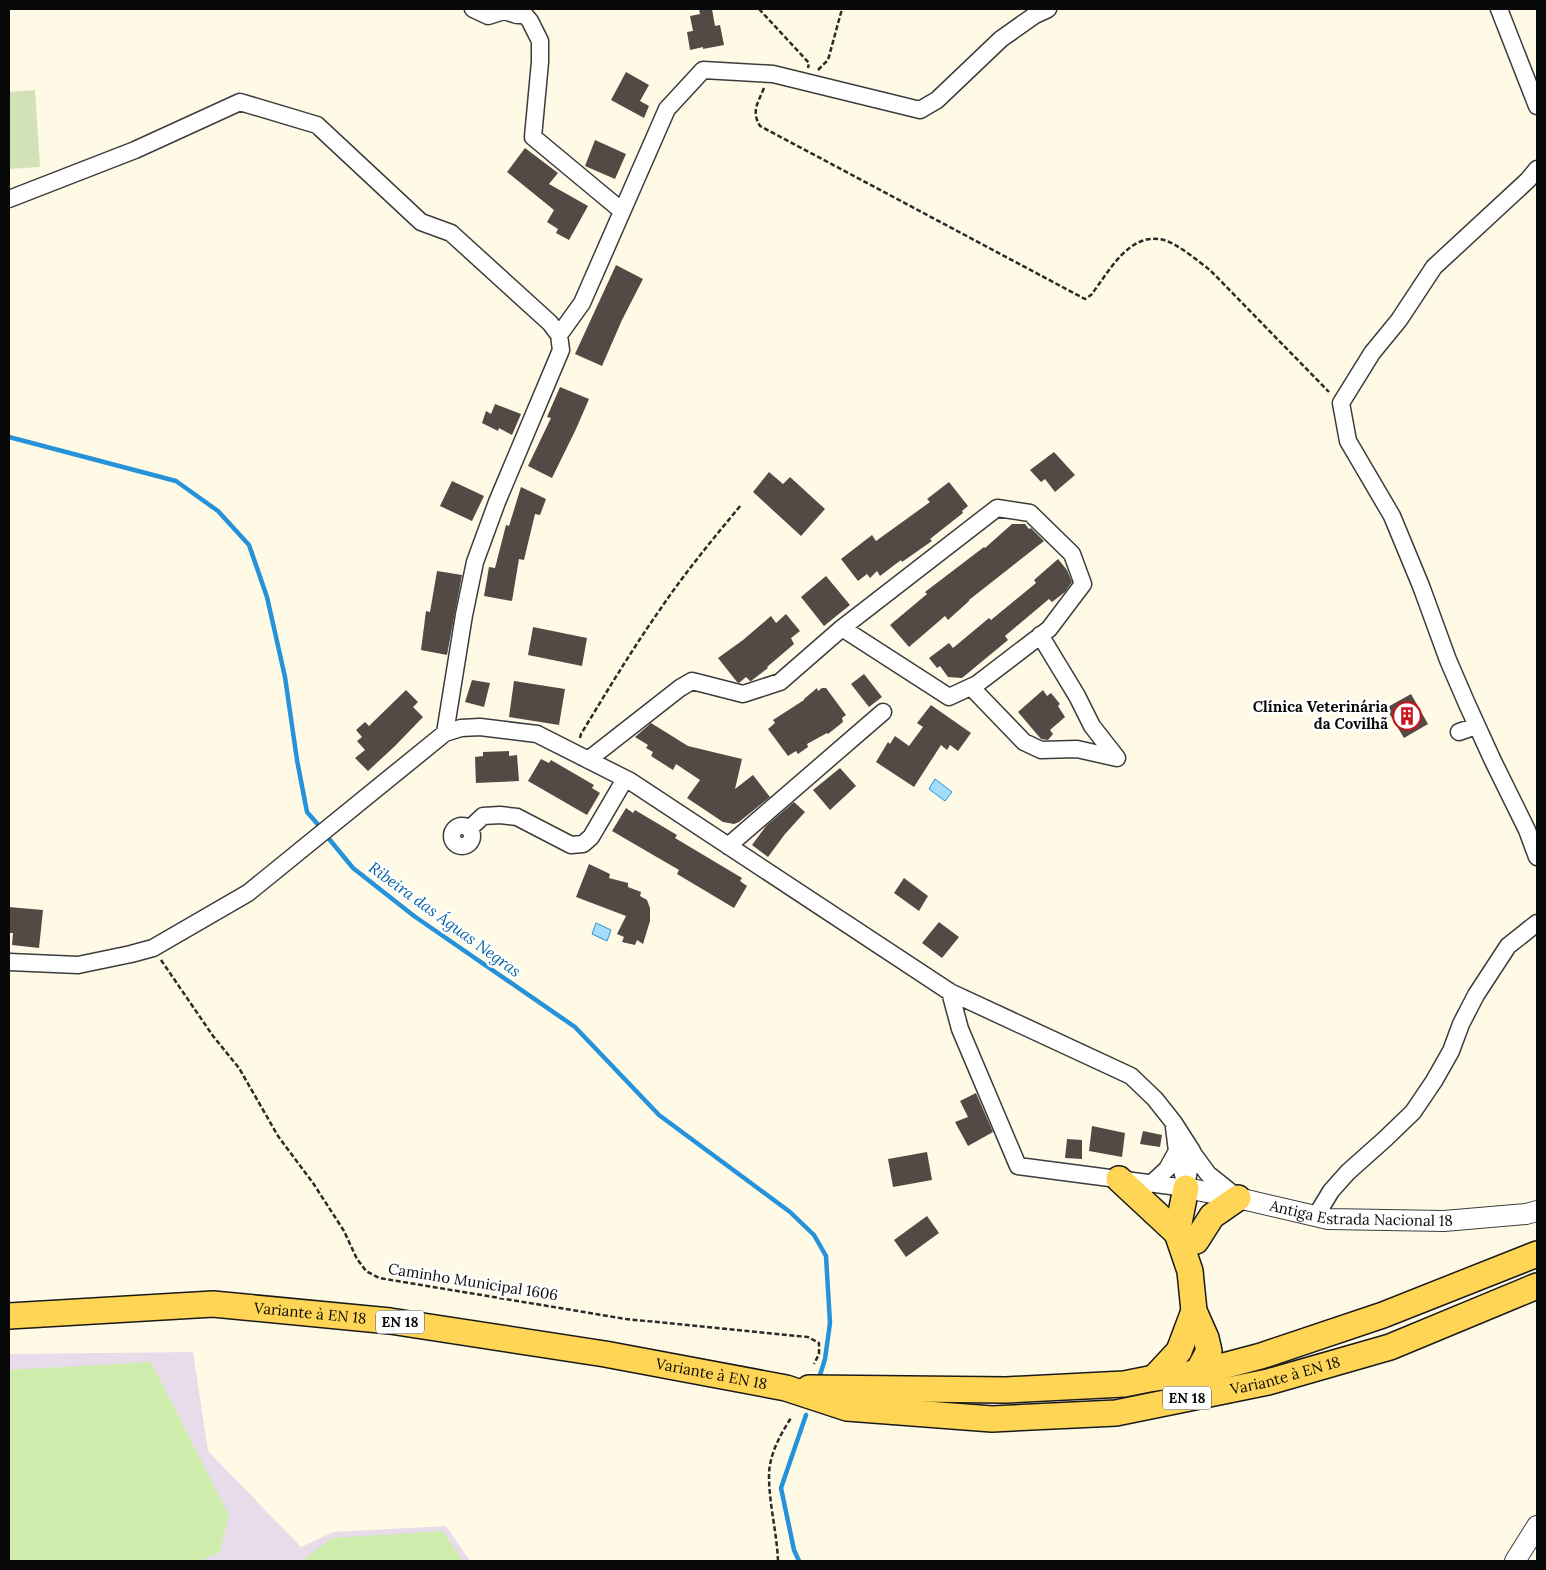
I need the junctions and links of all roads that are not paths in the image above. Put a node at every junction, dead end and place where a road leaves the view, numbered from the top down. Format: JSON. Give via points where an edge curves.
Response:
{"nodes":[{"id":1,"x":473,"y":9,"type":"edge"},
{"id":2,"x":1048,"y":9,"type":"edge"},
{"id":3,"x":1499,"y":9,"type":"edge"},
{"id":4,"x":522,"y":12,"type":"edge"},
{"id":5,"x":1537,"y":106,"type":"edge"},
{"id":6,"x":1537,"y":169,"type":"edge"},
{"id":7,"x":9,"y":199,"type":"edge"},
{"id":8,"x":622,"y":211,"type":"junction"},
{"id":9,"x":559,"y":335,"type":"junction"},
{"id":10,"x":842,"y":628,"type":"junction"},
{"id":11,"x":1040,"y":635,"type":"junction"},
{"id":12,"x":971,"y":687,"type":"junction"},
{"id":13,"x":883,"y":712,"type":"dead end"},
{"id":14,"x":1476,"y":726,"type":"junction"},
{"id":15,"x":1459,"y":732,"type":"dead end"},
{"id":16,"x":445,"y":733,"type":"junction"},
{"id":17,"x":582,"y":757,"type":"junction"},
{"id":18,"x":625,"y":779,"type":"junction"},
{"id":19,"x":469,"y":829,"type":"dead end"},
{"id":20,"x":728,"y":846,"type":"junction"},
{"id":21,"x":1537,"y":857,"type":"edge"},
{"id":22,"x":1537,"y":923,"type":"edge"},
{"id":23,"x":9,"y":962,"type":"edge"},
{"id":24,"x":950,"y":992,"type":"junction"},
{"id":25,"x":1184,"y":1152,"type":"junction"},
{"id":26,"x":1119,"y":1180,"type":"junction"},
{"id":27,"x":1151,"y":1184,"type":"junction"},
{"id":28,"x":1186,"y":1188,"type":"junction"},
{"id":29,"x":1238,"y":1198,"type":"junction"},
{"id":30,"x":1537,"y":1211,"type":"edge"},
{"id":31,"x":1316,"y":1216,"type":"junction"},
{"id":32,"x":1186,"y":1237,"type":"junction"},
{"id":33,"x":1537,"y":1254,"type":"edge"},
{"id":34,"x":1537,"y":1286,"type":"edge"},
{"id":35,"x":1194,"y":1311,"type":"junction"},
{"id":36,"x":9,"y":1316,"type":"edge"},
{"id":37,"x":1206,"y":1338,"type":"junction"},
{"id":38,"x":1179,"y":1351,"type":"junction"},
{"id":39,"x":1246,"y":1360,"type":"junction"},
{"id":40,"x":1197,"y":1373,"type":"junction"},
{"id":41,"x":1154,"y":1378,"type":"junction"},
{"id":42,"x":786,"y":1388,"type":"junction"},
{"id":43,"x":1217,"y":1392,"type":"junction"},
{"id":44,"x":1169,"y":1402,"type":"junction"},
{"id":45,"x":1537,"y":1526,"type":"edge"},
{"id":46,"x":1515,"y":1561,"type":"edge"}],
"edges":[{"from":1,"to":4,"type":"street","via":[[488,16],[504,11],[517,15]]},
{"from":2,"to":8,"type":"street","via":[[1001,39],[937,100],[920,110],[770,74],[703,70],[667,108]]},
{"from":3,"to":5,"type":"street"},
{"from":4,"to":8,"type":"street","via":[[540,41],[533,137]]},
{"from":6,"to":14,"type":"street","via":[[1434,267],[1399,320],[1372,353],[1341,403],[1348,441],[1392,516]]},
{"from":7,"to":9,"type":"street","via":[[135,150],[240,102],[317,125],[420,222],[451,233],[550,323]]},
{"from":8,"to":9,"type":"street","via":[[582,303]]},
{"from":9,"to":16,"type":"street","via":[[561,350],[475,562]]},
{"from":10,"to":11,"type":"street","via":[[997,508],[1030,513],[1072,554],[1083,584],[1049,629]]},
{"from":10,"to":12,"type":"street","via":[[949,697]]},
{"from":10,"to":17,"type":"street","via":[[780,682],[743,694],[692,680]]},
{"from":11,"to":12,"type":"street"},
{"from":11,"to":12,"type":"street","via":[[1092,726],[1117,758],[1078,749],[1040,750],[1024,742]]},
{"from":13,"to":20,"type":"street"},
{"from":14,"to":15,"type":"street"},
{"from":14,"to":21,"type":"street"},
{"from":16,"to":17,"type":"street","via":[[480,727],[537,734]]},
{"from":16,"to":23,"type":"street","via":[[248,893],[153,948],[78,965]]},
{"from":17,"to":18,"type":"street"},
{"from":18,"to":19,"type":"street","via":[[591,837],[583,844],[571,845],[517,817],[483,816]]},
{"from":18,"to":20,"type":"street"},
{"from":20,"to":24,"type":"street"},
{"from":22,"to":31,"type":"street","via":[[1508,946],[1476,995],[1451,1051],[1413,1112],[1331,1190]]},
{"from":24,"to":25,"type":"street","via":[[1131,1076],[1174,1123]]},
{"from":24,"to":26,"type":"street","via":[[960,1029],[1018,1166]]},
{"from":25,"to":27,"type":"street"},
{"from":25,"to":28,"type":"street"},
{"from":25,"to":29,"type":"street"},
{"from":26,"to":27,"type":"street"},
{"from":26,"to":32,"type":"main road"},
{"from":27,"to":28,"type":"street"},
{"from":28,"to":29,"type":"street","name":"Antiga Estrada Nacional 18"},
{"from":28,"to":32,"type":"main road"},
{"from":29,"to":31,"type":"street","name":"Antiga Estrada Nacional 18"},
{"from":29,"to":32,"type":"main road"},
{"from":30,"to":31,"type":"street","name":"Antiga Estrada Nacional 18","via":[[1444,1221],[1328,1219]]},
{"from":32,"to":35,"type":"main road"},
{"from":33,"to":39,"type":"main road","name":"Variante à EN 18","number":"EN 18","via":[[1383,1316]]},
{"from":34,"to":43,"type":"main road","name":"Variante à EN 18","number":"EN 18","via":[[1390,1347],[1268,1382]]},
{"from":35,"to":37,"type":"main road"},
{"from":35,"to":38,"type":"main road"},
{"from":36,"to":42,"type":"main road","name":"Variante à EN 18","number":"EN 18","via":[[213,1304],[390,1320],[606,1354]]},
{"from":37,"to":39,"type":"main road"},
{"from":37,"to":40,"type":"main road","via":[[1209,1351]]},
{"from":38,"to":40,"type":"main road"},
{"from":38,"to":41,"type":"main road"},
{"from":39,"to":40,"type":"main road","name":"Variante à EN 18","number":"EN 18"},
{"from":40,"to":41,"type":"main road","name":"Variante à EN 18","number":"EN 18"},
{"from":40,"to":43,"type":"main road"},
{"from":40,"to":44,"type":"main road"},
{"from":41,"to":42,"type":"main road","name":"Variante à EN 18","number":"EN 18","via":[[1124,1384],[1006,1390]]},
{"from":42,"to":44,"type":"main road","name":"Variante à EN 18","number":"EN 18","via":[[847,1408],[992,1420],[1116,1413]]},
{"from":43,"to":44,"type":"main road","name":"Variante à EN 18","number":"EN 18"},
{"from":45,"to":46,"type":"street"}]}
